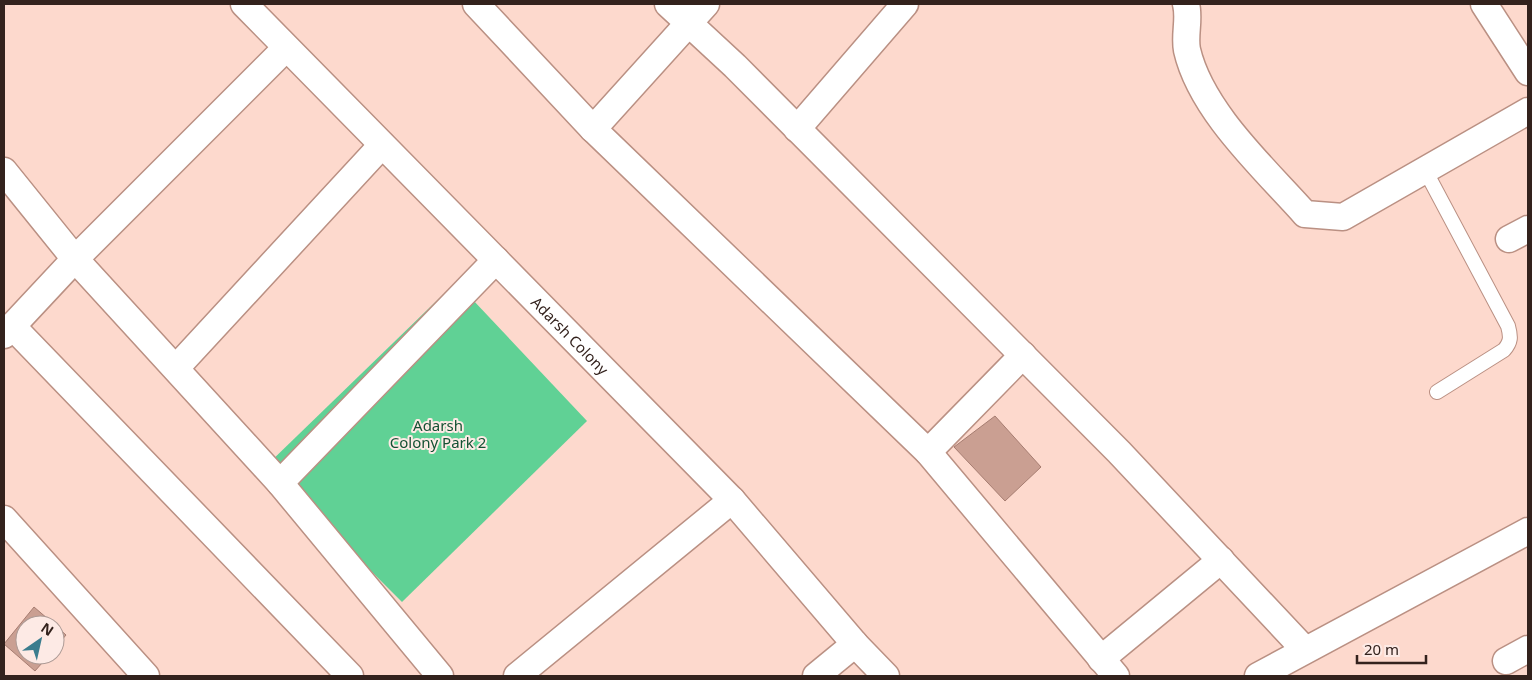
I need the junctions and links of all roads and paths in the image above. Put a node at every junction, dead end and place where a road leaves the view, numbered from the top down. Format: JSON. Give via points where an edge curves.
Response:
{"nodes":[{"id":1,"x":244,"y":4,"type":"edge"},
{"id":2,"x":668,"y":4,"type":"edge"},
{"id":3,"x":706,"y":4,"type":"edge"},
{"id":4,"x":905,"y":4,"type":"edge"},
{"id":5,"x":1186,"y":4,"type":"edge"},
{"id":6,"x":1484,"y":4,"type":"edge"},
{"id":7,"x":483,"y":6,"type":"edge"},
{"id":8,"x":688,"y":23,"type":"junction"},
{"id":9,"x":286,"y":48,"type":"junction"},
{"id":10,"x":1528,"y":72,"type":"edge"},
{"id":11,"x":1528,"y":111,"type":"edge"},
{"id":12,"x":593,"y":129,"type":"junction"},
{"id":13,"x":797,"y":129,"type":"junction"},
{"id":14,"x":382,"y":145,"type":"junction"},
{"id":15,"x":1425,"y":170,"type":"junction"},
{"id":16,"x":4,"y":172,"type":"edge"},
{"id":17,"x":75,"y":259,"type":"junction"},
{"id":18,"x":496,"y":260,"type":"junction"},
{"id":19,"x":8,"y":330,"type":"edge"},
{"id":20,"x":1023,"y":355,"type":"junction"},
{"id":21,"x":176,"y":368,"type":"junction"},
{"id":22,"x":1436,"y":392,"type":"dead end"},
{"id":23,"x":928,"y":452,"type":"junction"},
{"id":24,"x":280,"y":482,"type":"junction"},
{"id":25,"x":732,"y":500,"type":"junction"},
{"id":26,"x":4,"y":519,"type":"edge"},
{"id":27,"x":1528,"y":531,"type":"edge"},
{"id":28,"x":1221,"y":560,"type":"junction"},
{"id":29,"x":855,"y":644,"type":"junction"},
{"id":30,"x":1306,"y":650,"type":"junction"},
{"id":31,"x":1108,"y":668,"type":"edge"},
{"id":32,"x":131,"y":671,"type":"edge"},
{"id":33,"x":350,"y":676,"type":"edge"},
{"id":34,"x":440,"y":676,"type":"edge"},
{"id":35,"x":516,"y":676,"type":"edge"},
{"id":36,"x":816,"y":676,"type":"edge"},
{"id":37,"x":886,"y":676,"type":"edge"},
{"id":38,"x":1258,"y":676,"type":"edge"}],
"edges":[{"from":1,"to":9,"type":"street","name":"Adarsh Colony"},
{"from":2,"to":8,"type":"street"},
{"from":3,"to":8,"type":"street"},
{"from":4,"to":13,"type":"street"},
{"from":5,"to":15,"type":"street","via":[[1189,15],[1186,49],[1208,102],[1305,214],[1343,217]]},
{"from":6,"to":10,"type":"street"},
{"from":7,"to":12,"type":"street"},
{"from":8,"to":12,"type":"street"},
{"from":8,"to":13,"type":"street"},
{"from":9,"to":14,"type":"street","name":"Adarsh Colony"},
{"from":9,"to":17,"type":"street"},
{"from":11,"to":15,"type":"street"},
{"from":12,"to":23,"type":"street"},
{"from":13,"to":20,"type":"street"},
{"from":14,"to":18,"type":"street","name":"Adarsh Colony"},
{"from":14,"to":21,"type":"street"},
{"from":15,"to":22,"type":"lane","via":[[1511,336],[1510,344],[1504,350]]},
{"from":16,"to":17,"type":"street"},
{"from":17,"to":19,"type":"street"},
{"from":17,"to":21,"type":"street"},
{"from":18,"to":24,"type":"street"},
{"from":18,"to":25,"type":"street","name":"Adarsh Colony"},
{"from":19,"to":33,"type":"street"},
{"from":20,"to":23,"type":"street"},
{"from":20,"to":28,"type":"street"},
{"from":21,"to":24,"type":"street"},
{"from":23,"to":31,"type":"street"},
{"from":24,"to":34,"type":"street"},
{"from":25,"to":29,"type":"street","name":"Adarsh Colony"},
{"from":25,"to":35,"type":"street"},
{"from":26,"to":32,"type":"street"},
{"from":27,"to":30,"type":"street"},
{"from":28,"to":30,"type":"street"},
{"from":28,"to":31,"type":"street"},
{"from":29,"to":36,"type":"street"},
{"from":29,"to":37,"type":"street","name":"Adarsh Colony"},
{"from":30,"to":38,"type":"street"}]}
